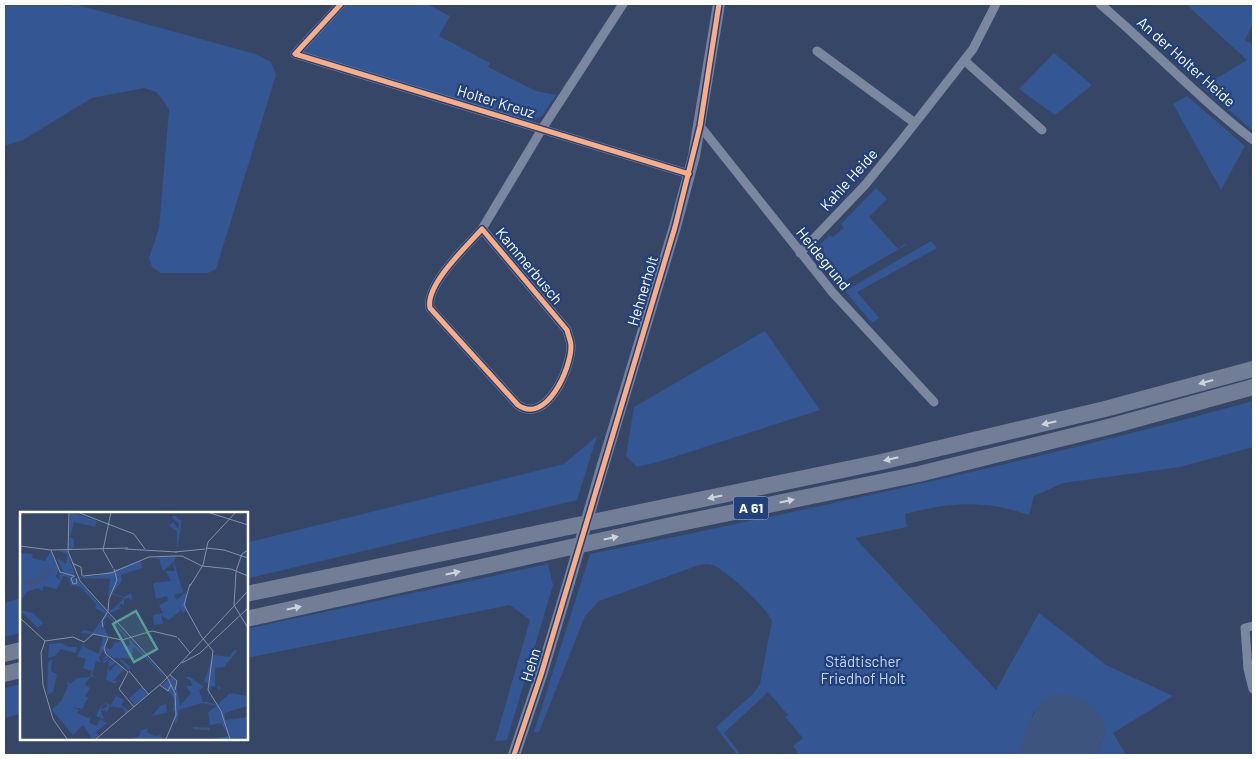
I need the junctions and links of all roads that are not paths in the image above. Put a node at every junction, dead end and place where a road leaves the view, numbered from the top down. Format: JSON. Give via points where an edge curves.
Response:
{"nodes":[{"id":1,"x":341,"y":4,"type":"edge"},
{"id":2,"x":623,"y":4,"type":"edge"},
{"id":3,"x":719,"y":4,"type":"edge"},
{"id":4,"x":996,"y":4,"type":"edge"},
{"id":5,"x":1100,"y":4,"type":"edge"},
{"id":6,"x":817,"y":51,"type":"dead end"},
{"id":7,"x":965,"y":61,"type":"junction"},
{"id":8,"x":915,"y":122,"type":"junction"},
{"id":9,"x":700,"y":126,"type":"junction"},
{"id":10,"x":542,"y":129,"type":"junction"},
{"id":11,"x":1042,"y":130,"type":"dead end"},
{"id":12,"x":1253,"y":140,"type":"edge"},
{"id":13,"x":690,"y":174,"type":"junction"},
{"id":14,"x":482,"y":229,"type":"junction"},
{"id":15,"x":800,"y":252,"type":"junction"},
{"id":16,"x":1253,"y":369,"type":"edge"},
{"id":17,"x":1253,"y":387,"type":"edge"},
{"id":18,"x":934,"y":402,"type":"dead end"},
{"id":19,"x":569,"y":582,"type":"joint"},
{"id":20,"x":248,"y":594,"type":"edge"},
{"id":21,"x":248,"y":618,"type":"edge"},
{"id":22,"x":1249,"y":627,"type":"edge"},
{"id":23,"x":20,"y":650,"type":"edge"},
{"id":24,"x":4,"y":654,"type":"edge"},
{"id":25,"x":20,"y":670,"type":"edge"},
{"id":26,"x":4,"y":674,"type":"edge"},
{"id":27,"x":1253,"y":690,"type":"edge"},
{"id":28,"x":514,"y":755,"type":"edge"}],
"edges":[{"from":1,"to":10,"type":"street","name":"Holter Kreuz","via":[[295,54]]},
{"from":2,"to":10,"type":"street","name":"Holter Kreuz"},
{"from":3,"to":9,"type":"street","name":"Hehnerholt"},
{"from":4,"to":7,"type":"street","name":"Kahle Heide"},
{"from":5,"to":12,"type":"street","name":"An der Holter Heide"},
{"from":6,"to":8,"type":"street"},
{"from":7,"to":8,"type":"street","name":"Kahle Heide"},
{"from":7,"to":11,"type":"street"},
{"from":8,"to":15,"type":"street","name":"Kahle Heide","via":[[865,185]]},
{"from":9,"to":13,"type":"street","name":"Hehnerholt"},
{"from":9,"to":15,"type":"street","name":"Heidegrund"},
{"from":10,"to":13,"type":"street","name":"Holter Kreuz"},
{"from":10,"to":14,"type":"street","name":"Holter Kreuz"},
{"from":13,"to":19,"type":"street","name":"Hehnerholt","bridge":true},
{"from":14,"to":14,"type":"street","name":"Kammerbusch","via":[[433,289],[428,302],[518,404],[526,410],[535,410],[561,384],[571,346],[567,330]]},
{"from":15,"to":18,"type":"street","name":"Heidegrund","via":[[833,293]]},
{"from":16,"to":20,"type":"highway","number":"A 61","one_way":true,"via":[[1105,409],[882,462]]},
{"from":21,"to":17,"type":"highway","number":"A 61","one_way":true,"via":[[919,474]]},
{"from":19,"to":28,"type":"street","name":"Hehn"},
{"from":22,"to":27,"type":"street","via":[[1248,668]]},
{"from":23,"to":24,"type":"highway"},
{"from":25,"to":26,"type":"highway"}]}
